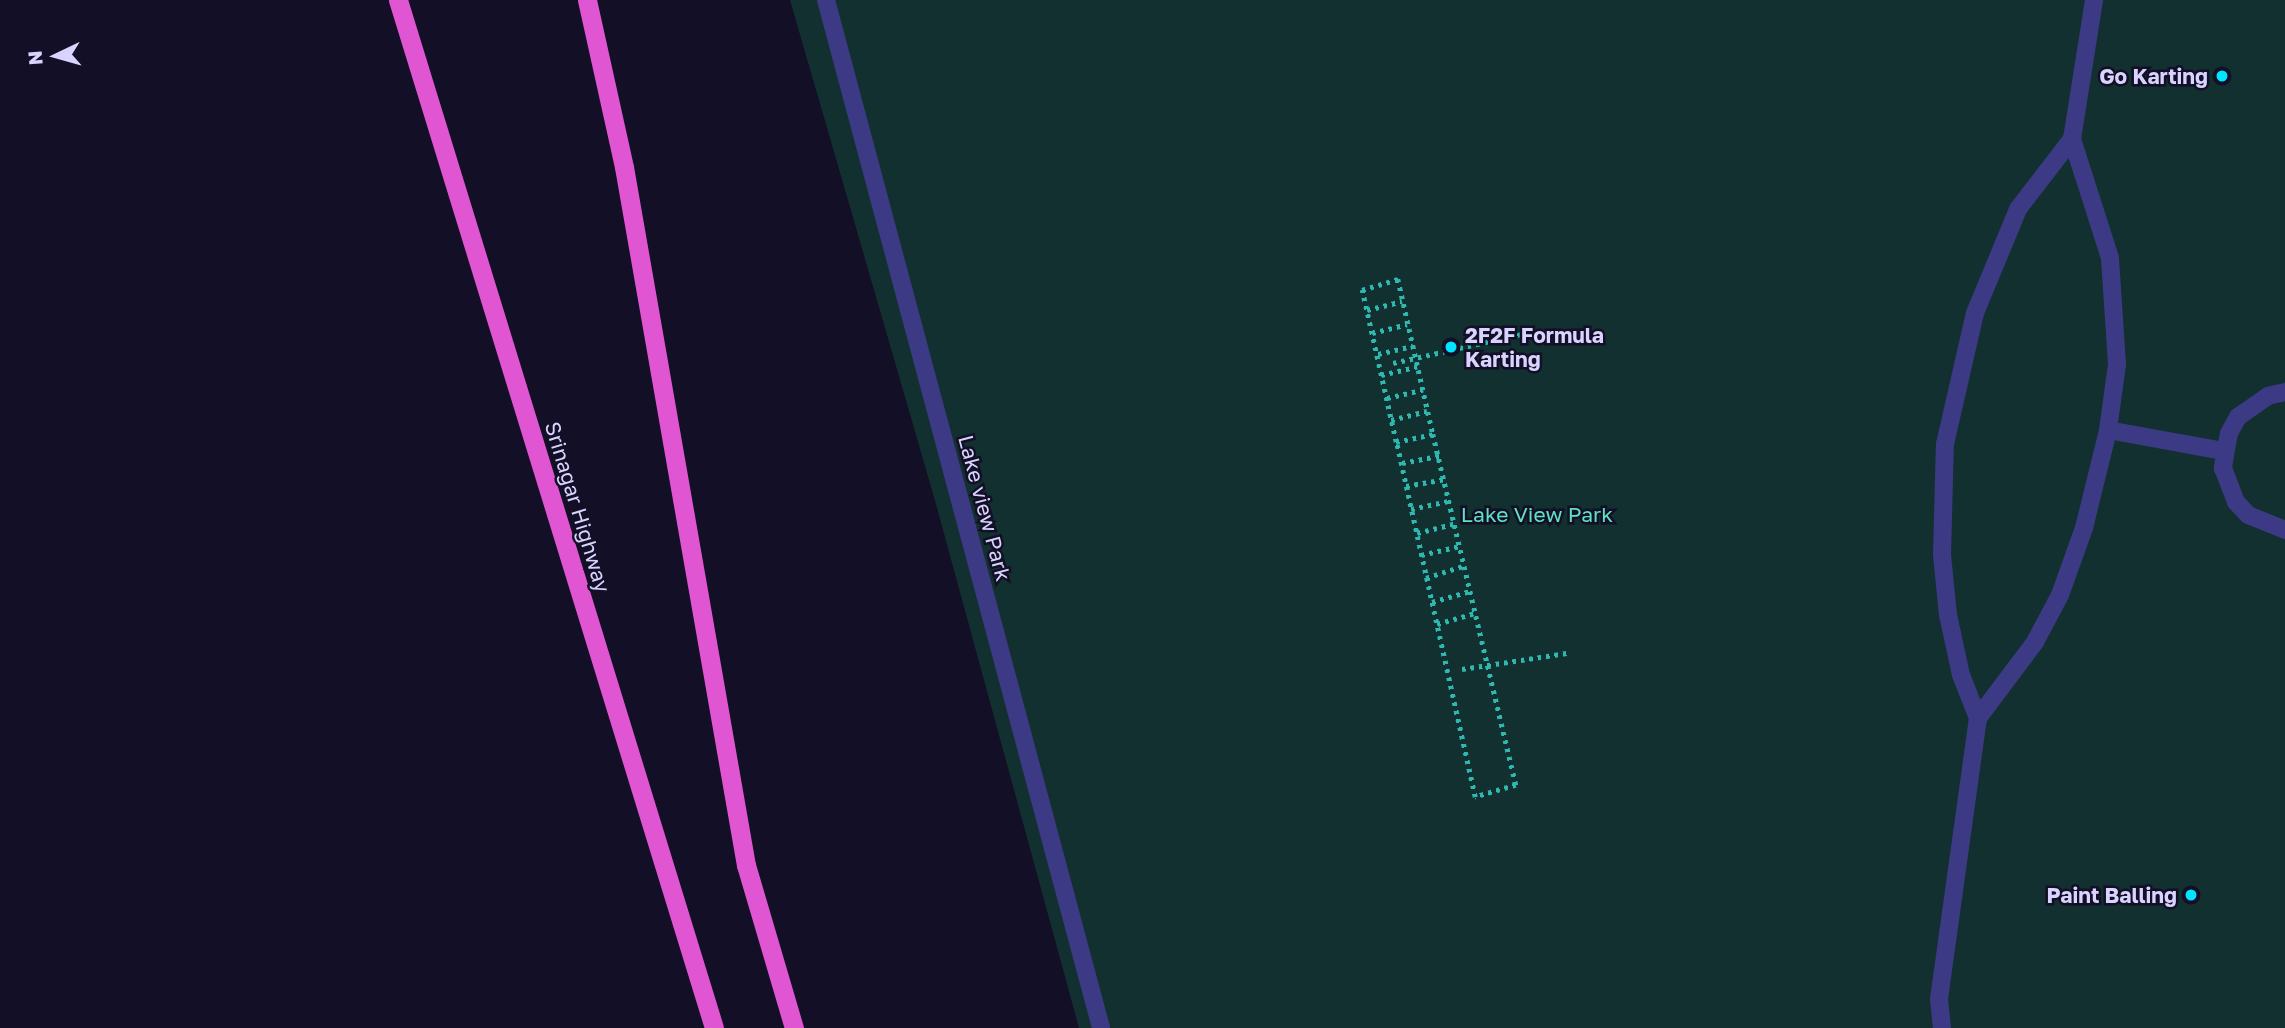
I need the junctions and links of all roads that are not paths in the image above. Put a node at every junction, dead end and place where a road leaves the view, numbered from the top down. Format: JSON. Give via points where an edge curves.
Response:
{"nodes":[{"id":1,"x":398,"y":0,"type":"edge"},
{"id":2,"x":587,"y":0,"type":"edge"},
{"id":3,"x":826,"y":0,"type":"edge"},
{"id":4,"x":2094,"y":0,"type":"edge"},
{"id":5,"x":2072,"y":139,"type":"junction"},
{"id":6,"x":2285,"y":392,"type":"edge"},
{"id":7,"x":2108,"y":430,"type":"junction"},
{"id":8,"x":2224,"y":450,"type":"junction"},
{"id":9,"x":2285,"y":530,"type":"edge"},
{"id":10,"x":1978,"y":718,"type":"junction"},
{"id":11,"x":714,"y":1028,"type":"edge"},
{"id":12,"x":794,"y":1028,"type":"edge"},
{"id":13,"x":1101,"y":1028,"type":"edge"},
{"id":14,"x":1942,"y":1028,"type":"edge"}],
"edges":[{"from":1,"to":11,"type":"highway","name":"Srinagar Highway"},
{"from":2,"to":12,"type":"highway","via":[[624,167],[746,865]]},
{"from":3,"to":13,"type":"street","name":"Lake view Park"},
{"from":4,"to":5,"type":"street"},
{"from":5,"to":7,"type":"street","via":[[2110,258],[2117,364]]},
{"from":5,"to":10,"type":"street","via":[[2013,220],[1975,313],[1945,444],[1942,555],[1948,615],[1961,674]]},
{"from":6,"to":8,"type":"street","via":[[2268,396],[2238,417]]},
{"from":7,"to":8,"type":"street"},
{"from":7,"to":10,"type":"street","via":[[2060,595],[2035,642]]},
{"from":8,"to":9,"type":"street","via":[[2223,468],[2236,502],[2264,524]]},
{"from":10,"to":14,"type":"street","via":[[1939,999]]}]}
